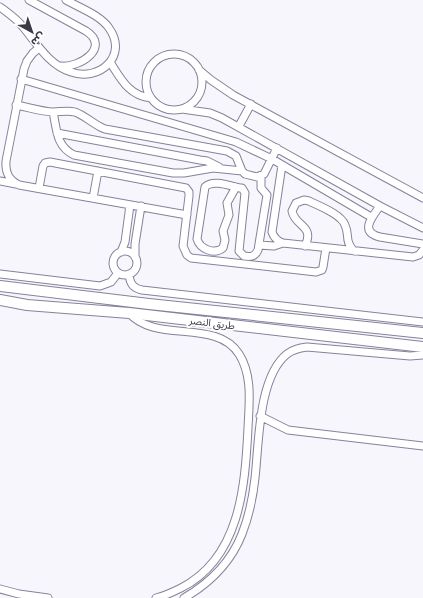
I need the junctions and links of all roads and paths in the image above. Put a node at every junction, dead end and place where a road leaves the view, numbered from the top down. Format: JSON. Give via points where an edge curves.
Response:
{"nodes":[{"id":1,"x":29,"y":0,"type":"edge"},
{"id":2,"x":66,"y":0,"type":"edge"},
{"id":3,"x":0,"y":7,"type":"edge"},
{"id":4,"x":39,"y":48,"type":"junction"},
{"id":5,"x":110,"y":62,"type":"junction"},
{"id":6,"x":58,"y":66,"type":"junction"},
{"id":7,"x":199,"y":70,"type":"junction"},
{"id":8,"x":21,"y":79,"type":"junction"},
{"id":9,"x":151,"y":98,"type":"junction"},
{"id":10,"x":251,"y":104,"type":"junction"},
{"id":11,"x":16,"y":105,"type":"junction"},
{"id":12,"x":182,"y":109,"type":"junction"},
{"id":13,"x":53,"y":112,"type":"junction"},
{"id":14,"x":238,"y":126,"type":"junction"},
{"id":15,"x":57,"y":132,"type":"junction"},
{"id":16,"x":177,"y":142,"type":"junction"},
{"id":17,"x":277,"y":148,"type":"junction"},
{"id":18,"x":175,"y":155,"type":"junction"},
{"id":19,"x":272,"y":159,"type":"junction"},
{"id":20,"x":282,"y":165,"type":"junction"},
{"id":21,"x":221,"y":168,"type":"junction"},
{"id":22,"x":98,"y":171,"type":"junction"},
{"id":23,"x":242,"y":171,"type":"junction"},
{"id":24,"x":261,"y":176,"type":"junction"},
{"id":25,"x":333,"y":180,"type":"junction"},
{"id":26,"x":0,"y":181,"type":"edge"},
{"id":27,"x":19,"y":184,"type":"junction"},
{"id":28,"x":236,"y":187,"type":"junction"},
{"id":29,"x":39,"y":188,"type":"junction"},
{"id":30,"x":351,"y":190,"type":"junction"},
{"id":31,"x":327,"y":191,"type":"junction"},
{"id":32,"x":93,"y":198,"type":"junction"},
{"id":33,"x":423,"y":198,"type":"edge"},
{"id":34,"x":344,"y":201,"type":"junction"},
{"id":35,"x":130,"y":204,"type":"junction"},
{"id":36,"x":141,"y":206,"type":"junction"},
{"id":37,"x":380,"y":206,"type":"junction"},
{"id":38,"x":187,"y":215,"type":"junction"},
{"id":39,"x":229,"y":215,"type":"junction"},
{"id":40,"x":242,"y":216,"type":"junction"},
{"id":41,"x":371,"y":217,"type":"junction"},
{"id":42,"x":423,"y":228,"type":"edge"},
{"id":43,"x":283,"y":243,"type":"junction"},
{"id":44,"x":423,"y":244,"type":"edge"},
{"id":45,"x":259,"y":245,"type":"junction"},
{"id":46,"x":305,"y":246,"type":"junction"},
{"id":47,"x":326,"y":248,"type":"junction"},
{"id":48,"x":423,"y":250,"type":"edge"},
{"id":49,"x":354,"y":251,"type":"junction"},
{"id":50,"x":121,"y":252,"type":"junction"},
{"id":51,"x":135,"y":257,"type":"junction"},
{"id":52,"x":118,"y":272,"type":"junction"},
{"id":53,"x":0,"y":274,"type":"edge"},
{"id":54,"x":129,"y":274,"type":"junction"},
{"id":55,"x":0,"y":286,"type":"edge"},
{"id":56,"x":0,"y":300,"type":"edge"},
{"id":57,"x":129,"y":313,"type":"junction"},
{"id":58,"x":423,"y":322,"type":"edge"},
{"id":59,"x":423,"y":333,"type":"edge"},
{"id":60,"x":423,"y":347,"type":"edge"},
{"id":61,"x":423,"y":355,"type":"edge"},
{"id":62,"x":260,"y":416,"type":"junction"},
{"id":63,"x":248,"y":429,"type":"junction"},
{"id":64,"x":259,"y":430,"type":"junction"},
{"id":65,"x":423,"y":446,"type":"edge"},
{"id":66,"x":0,"y":589,"type":"edge"},
{"id":67,"x":48,"y":598,"type":"edge"},
{"id":68,"x":156,"y":598,"type":"edge"},
{"id":69,"x":184,"y":598,"type":"edge"}],
"edges":[{"from":1,"to":6,"type":"street","via":[[91,34],[94,39],[94,50],[83,62],[71,66]]},
{"from":2,"to":5,"type":"street","via":[[97,17],[110,29],[115,46]]},
{"from":3,"to":4,"type":"street","via":[[22,25]]},
{"from":4,"to":6,"type":"street"},
{"from":4,"to":8,"type":"street","via":[[27,61]]},
{"from":5,"to":6,"type":"street","via":[[102,70],[92,74],[70,72]]},
{"from":5,"to":9,"type":"street","via":[[130,90],[140,96]]},
{"from":7,"to":9,"type":"street","via":[[185,56],[171,54],[162,57],[151,66],[147,75],[147,90]]},
{"from":7,"to":10,"type":"street","via":[[222,88]]},
{"from":7,"to":12,"type":"street","via":[[202,84],[199,93],[194,101]]},
{"from":8,"to":11,"type":"street"},
{"from":8,"to":19,"type":"street","via":[[224,138]]},
{"from":9,"to":12,"type":"street","via":[[167,109]]},
{"from":10,"to":14,"type":"street"},
{"from":10,"to":33,"type":"street"},
{"from":11,"to":13,"type":"street"},
{"from":11,"to":27,"type":"street","via":[[5,167],[10,178]]},
{"from":12,"to":14,"type":"street","via":[[210,113]]},
{"from":13,"to":15,"type":"street"},
{"from":13,"to":16,"type":"street","via":[[73,112],[105,129]]},
{"from":14,"to":17,"type":"street"},
{"from":15,"to":18,"type":"street"},
{"from":15,"to":21,"type":"street","via":[[62,147],[82,157],[173,173]]},
{"from":16,"to":18,"type":"street"},
{"from":16,"to":23,"type":"street","via":[[232,153],[239,160]]},
{"from":17,"to":19,"type":"street"},
{"from":17,"to":25,"type":"street"},
{"from":18,"to":21,"type":"street","via":[[207,161]]},
{"from":19,"to":20,"type":"street"},
{"from":19,"to":24,"type":"street"},
{"from":20,"to":31,"type":"street"},
{"from":20,"to":43,"type":"street","via":[[272,232],[278,241]]},
{"from":21,"to":23,"type":"street"},
{"from":22,"to":29,"type":"street","via":[[47,162],[43,166]]},
{"from":22,"to":32,"type":"street"},
{"from":22,"to":38,"type":"street","via":[[186,188],[189,192]]},
{"from":23,"to":24,"type":"street","via":[[249,176]]},
{"from":24,"to":45,"type":"street","via":[[261,188],[266,195]]},
{"from":25,"to":30,"type":"street"},
{"from":25,"to":31,"type":"street"},
{"from":26,"to":27,"type":"street"},
{"from":27,"to":29,"type":"street"},
{"from":28,"to":39,"type":"street","via":[[227,203]]},
{"from":28,"to":39,"type":"street","via":[[213,183],[205,187],[198,243],[213,252],[223,248],[223,231]]},
{"from":28,"to":40,"type":"street","via":[[242,188],[245,193]]},
{"from":29,"to":32,"type":"street"},
{"from":30,"to":34,"type":"street"},
{"from":30,"to":37,"type":"street"},
{"from":31,"to":34,"type":"street"},
{"from":32,"to":35,"type":"street"},
{"from":34,"to":41,"type":"street"},
{"from":35,"to":36,"type":"street"},
{"from":35,"to":50,"type":"street","via":[[125,245]]},
{"from":36,"to":38,"type":"street"},
{"from":36,"to":51,"type":"street"},
{"from":37,"to":41,"type":"street"},
{"from":37,"to":42,"type":"street"},
{"from":38,"to":47,"type":"street","via":[[183,246],[191,258],[316,272],[322,270]]},
{"from":39,"to":40,"type":"street"},
{"from":40,"to":45,"type":"street","via":[[239,251],[244,256],[252,257],[257,253]]},
{"from":41,"to":44,"type":"street","via":[[368,228],[375,236]]},
{"from":43,"to":45,"type":"street","via":[[274,246]]},
{"from":43,"to":46,"type":"street"},
{"from":46,"to":47,"type":"street"},
{"from":46,"to":49,"type":"street","via":[[308,240],[306,228],[295,219],[292,211],[296,203],[304,200],[342,220],[347,240]]},
{"from":47,"to":49,"type":"street"},
{"from":48,"to":49,"type":"street","via":[[413,257]]},
{"from":50,"to":51,"type":"street","via":[[129,252]]},
{"from":50,"to":52,"type":"street","via":[[113,261]]},
{"from":51,"to":54,"type":"street","via":[[137,265]]},
{"from":52,"to":53,"type":"street","via":[[111,282],[100,286]]},
{"from":52,"to":54,"type":"street"},
{"from":54,"to":58,"type":"street","via":[[132,285],[142,290]]},
{"from":55,"to":59,"type":"highway","name":"طريق النصر"},
{"from":56,"to":57,"type":"highway","name":"طريق النصر"},
{"from":57,"to":60,"type":"highway","name":"طريق النصر"},
{"from":57,"to":63,"type":"street","via":[[145,325],[202,334],[230,344],[238,353],[247,376]]},
{"from":61,"to":62,"type":"street","via":[[307,347],[295,349],[280,361],[273,374],[264,396]]},
{"from":62,"to":64,"type":"street"},
{"from":62,"to":65,"type":"street","via":[[288,430]]},
{"from":63,"to":64,"type":"street"},
{"from":63,"to":68,"type":"street","via":[[241,503],[225,545],[217,558],[195,579]]},
{"from":64,"to":69,"type":"street","via":[[252,497],[242,534],[218,572],[207,583]]},
{"from":66,"to":67,"type":"street"}]}
